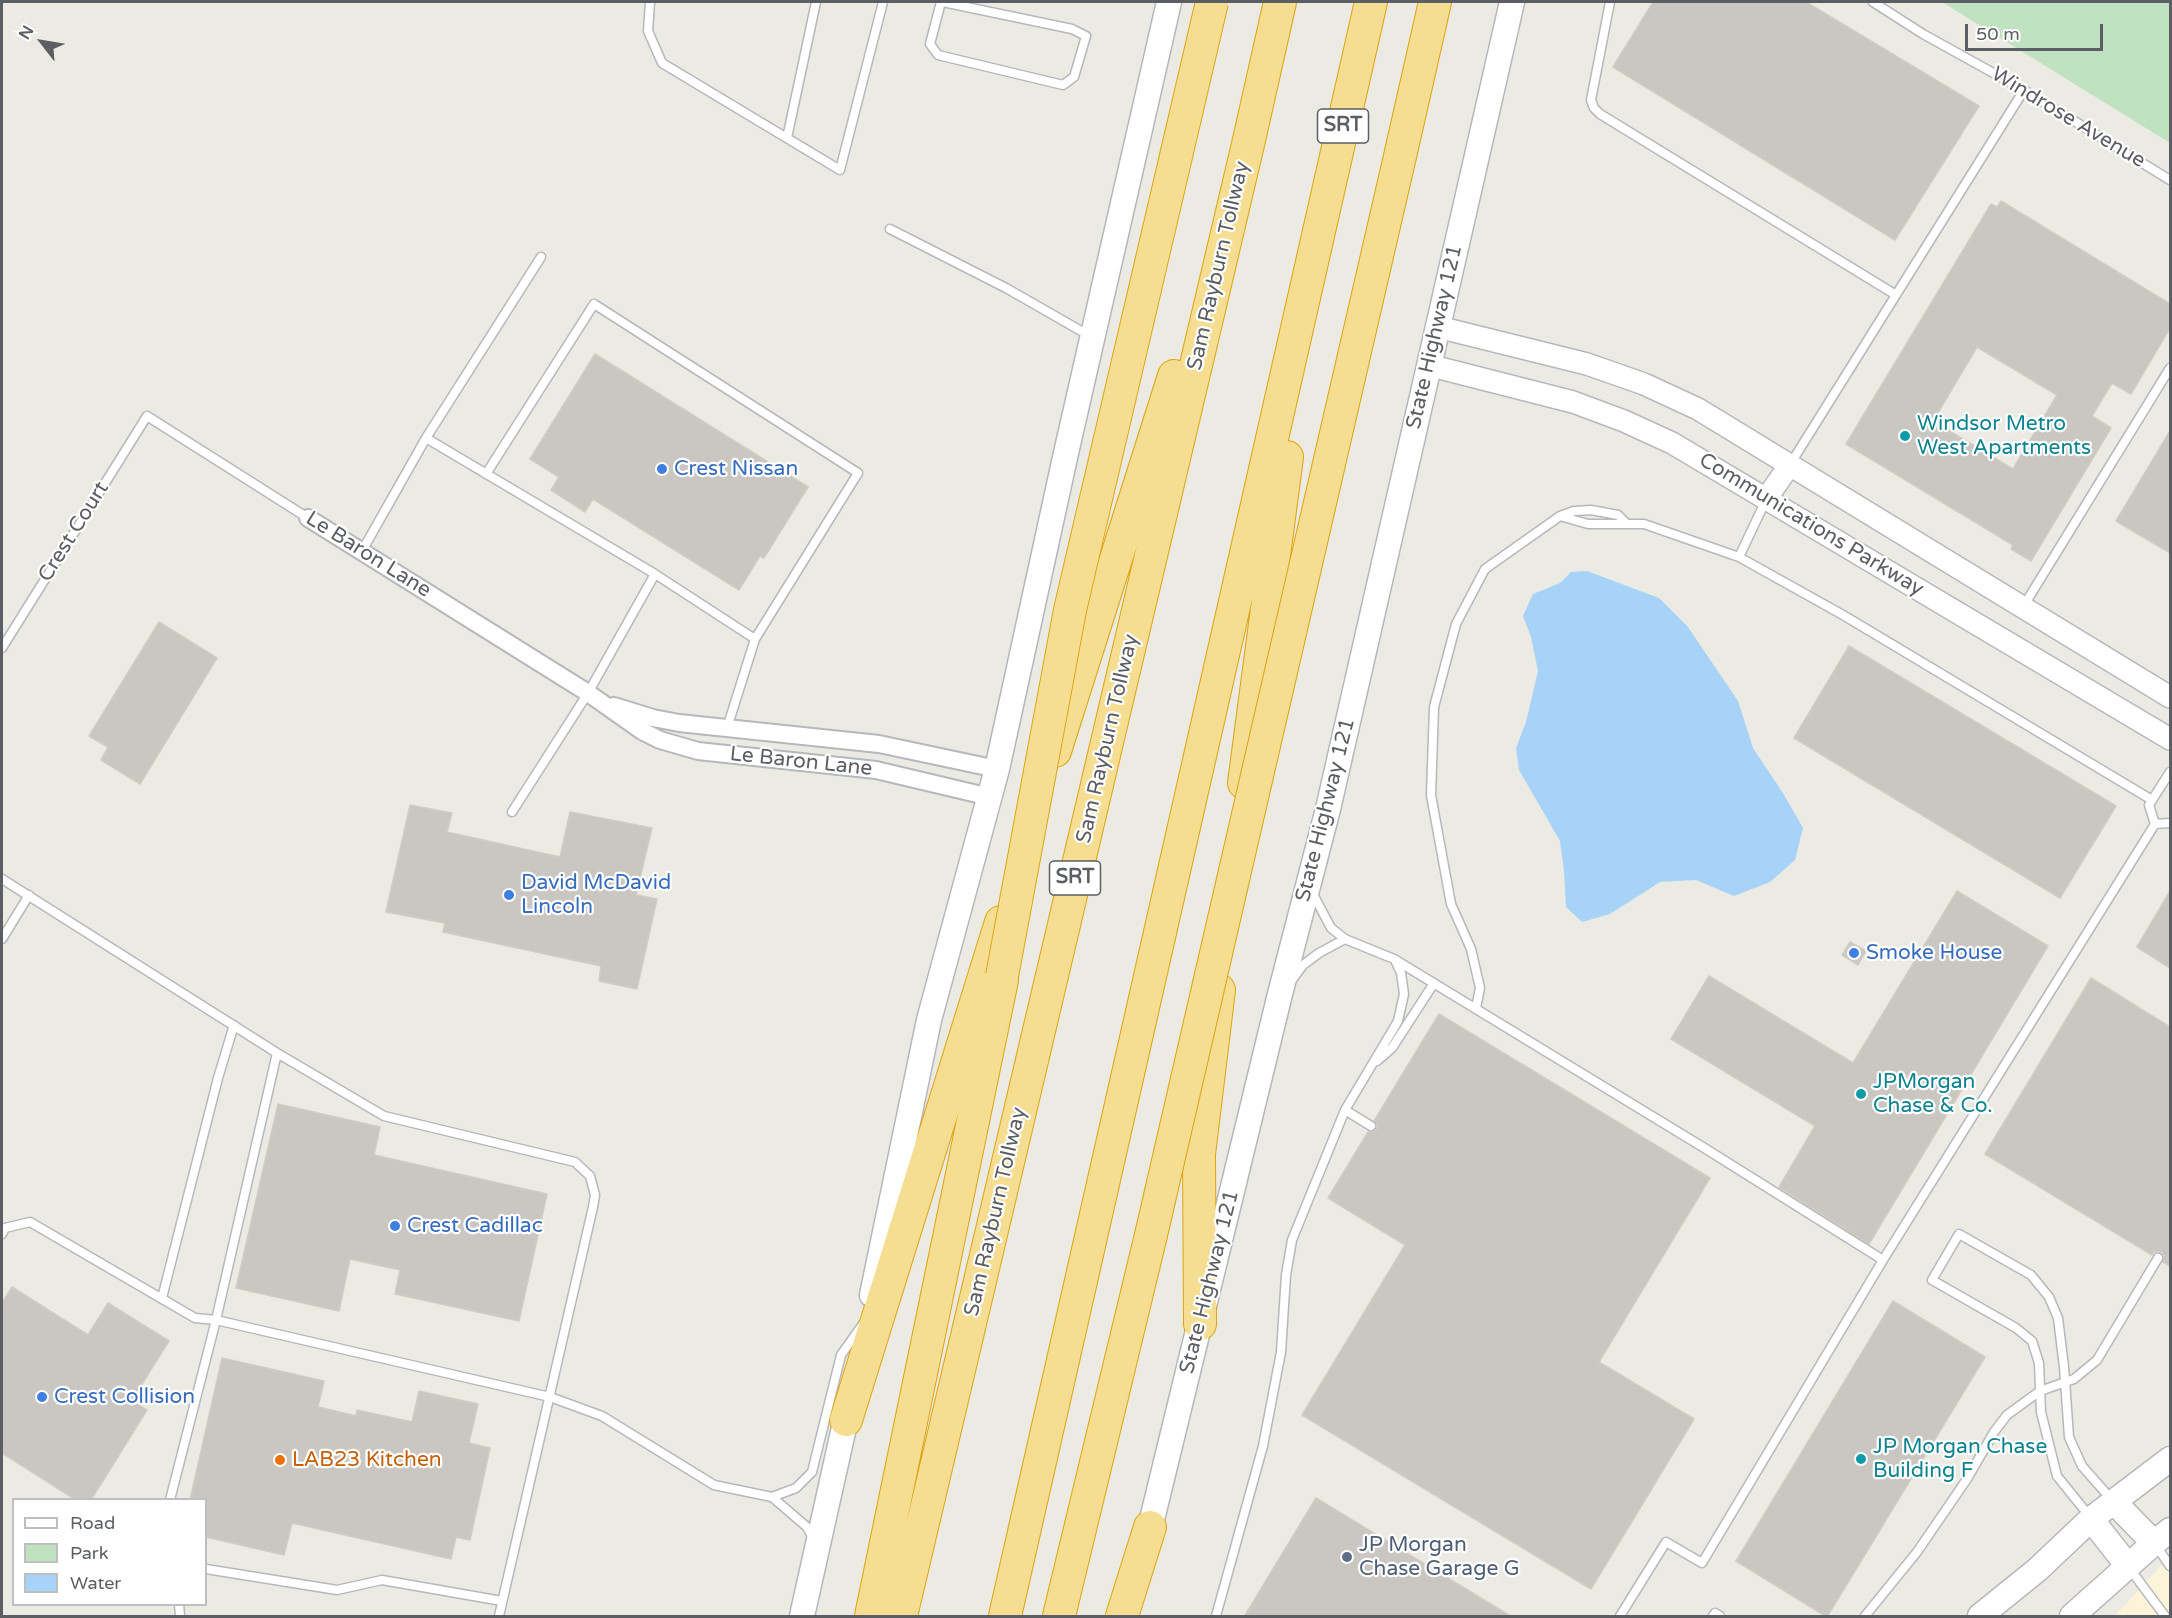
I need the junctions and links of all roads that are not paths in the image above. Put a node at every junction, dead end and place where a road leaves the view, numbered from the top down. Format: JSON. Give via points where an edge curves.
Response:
{"nodes":[{"id":1,"x":650,"y":2,"type":"edge"},
{"id":2,"x":816,"y":2,"type":"edge"},
{"id":3,"x":883,"y":2,"type":"edge"},
{"id":4,"x":942,"y":2,"type":"edge"},
{"id":5,"x":1169,"y":2,"type":"edge"},
{"id":6,"x":1212,"y":2,"type":"edge"},
{"id":7,"x":1280,"y":2,"type":"edge"},
{"id":8,"x":1371,"y":2,"type":"edge"},
{"id":9,"x":1435,"y":2,"type":"edge"},
{"id":10,"x":1512,"y":2,"type":"edge"},
{"id":11,"x":1610,"y":2,"type":"edge"},
{"id":12,"x":1874,"y":2,"type":"edge"},
{"id":13,"x":2024,"y":90,"type":"junction"},
{"id":14,"x":787,"y":138,"type":"junction"},
{"id":15,"x":1249,"y":140,"type":"junction"},
{"id":16,"x":2170,"y":180,"type":"edge"},
{"id":17,"x":890,"y":229,"type":"dead end"},
{"id":18,"x":1315,"y":251,"type":"junction"},
{"id":19,"x":541,"y":257,"type":"dead end"},
{"id":20,"x":1896,"y":295,"type":"junction"},
{"id":21,"x":1438,"y":327,"type":"junction"},
{"id":22,"x":1093,"y":337,"type":"junction"},
{"id":23,"x":1428,"y":365,"type":"junction"},
{"id":24,"x":2170,"y":368,"type":"edge"},
{"id":25,"x":147,"y":416,"type":"joint"},
{"id":26,"x":426,"y":438,"type":"junction"},
{"id":27,"x":1789,"y":466,"type":"junction"},
{"id":28,"x":486,"y":474,"type":"junction"},
{"id":29,"x":1766,"y":499,"type":"junction"},
{"id":30,"x":1560,"y":516,"type":"junction"},
{"id":31,"x":308,"y":518,"type":"joint"},
{"id":32,"x":1626,"y":523,"type":"junction"},
{"id":33,"x":362,"y":551,"type":"junction"},
{"id":34,"x":1739,"y":557,"type":"junction"},
{"id":35,"x":655,"y":574,"type":"junction"},
{"id":36,"x":2023,"y":607,"type":"junction"},
{"id":37,"x":755,"y":639,"type":"junction"},
{"id":38,"x":2,"y":648,"type":"edge"},
{"id":39,"x":588,"y":693,"type":"junction"},
{"id":40,"x":2170,"y":697,"type":"edge"},
{"id":41,"x":727,"y":728,"type":"junction"},
{"id":42,"x":2170,"y":739,"type":"edge"},
{"id":43,"x":997,"y":769,"type":"junction"},
{"id":44,"x":2170,"y":772,"type":"edge"},
{"id":45,"x":990,"y":797,"type":"junction"},
{"id":46,"x":2152,"y":800,"type":"junction"},
{"id":47,"x":512,"y":812,"type":"dead end"},
{"id":48,"x":2170,"y":823,"type":"edge"},
{"id":49,"x":2155,"y":825,"type":"junction"},
{"id":50,"x":2,"y":879,"type":"edge"},
{"id":51,"x":1308,"y":885,"type":"junction"},
{"id":52,"x":29,"y":895,"type":"junction"},
{"id":53,"x":2,"y":939,"type":"edge"},
{"id":54,"x":1345,"y":939,"type":"junction"},
{"id":55,"x":1394,"y":959,"type":"junction"},
{"id":56,"x":1434,"y":983,"type":"junction"},
{"id":57,"x":1280,"y":994,"type":"junction"},
{"id":58,"x":1476,"y":1008,"type":"junction"},
{"id":59,"x":234,"y":1025,"type":"junction"},
{"id":60,"x":277,"y":1053,"type":"junction"},
{"id":61,"x":1370,"y":1067,"type":"junction"},
{"id":62,"x":1345,"y":1110,"type":"junction"},
{"id":63,"x":1371,"y":1126,"type":"dead end"},
{"id":64,"x":2,"y":1234,"type":"edge"},
{"id":65,"x":2158,"y":1258,"type":"dead end"},
{"id":66,"x":1883,"y":1260,"type":"junction"},
{"id":67,"x":162,"y":1298,"type":"junction"},
{"id":68,"x":867,"y":1318,"type":"junction"},
{"id":69,"x":216,"y":1320,"type":"junction"},
{"id":70,"x":1200,"y":1324,"type":"junction"},
{"id":71,"x":2065,"y":1381,"type":"junction"},
{"id":72,"x":2040,"y":1391,"type":"junction"},
{"id":73,"x":550,"y":1397,"type":"junction"},
{"id":74,"x":846,"y":1420,"type":"junction"},
{"id":75,"x":2170,"y":1460,"type":"edge"},
{"id":76,"x":772,"y":1497,"type":"junction"},
{"id":77,"x":171,"y":1498,"type":"edge"},
{"id":78,"x":2114,"y":1503,"type":"junction"},
{"id":79,"x":2091,"y":1519,"type":"junction"},
{"id":80,"x":1150,"y":1527,"type":"junction"},
{"id":81,"x":2162,"y":1536,"type":"edge"},
{"id":82,"x":817,"y":1545,"type":"junction"},
{"id":83,"x":2128,"y":1566,"type":"junction"},
{"id":84,"x":2170,"y":1566,"type":"edge"},
{"id":85,"x":207,"y":1569,"type":"edge"},
{"id":86,"x":502,"y":1601,"type":"junction"},
{"id":87,"x":499,"y":1617,"type":"edge"},
{"id":88,"x":802,"y":1617,"type":"edge"},
{"id":89,"x":871,"y":1617,"type":"edge"},
{"id":90,"x":901,"y":1617,"type":"edge"},
{"id":91,"x":1005,"y":1617,"type":"edge"},
{"id":92,"x":1059,"y":1617,"type":"edge"},
{"id":93,"x":1122,"y":1617,"type":"edge"},
{"id":94,"x":1128,"y":1617,"type":"edge"},
{"id":95,"x":1216,"y":1617,"type":"edge"},
{"id":96,"x":1620,"y":1617,"type":"edge"},
{"id":97,"x":1713,"y":1617,"type":"edge"},
{"id":98,"x":1720,"y":1617,"type":"edge"},
{"id":99,"x":1865,"y":1617,"type":"edge"},
{"id":100,"x":1980,"y":1617,"type":"edge"},
{"id":101,"x":2072,"y":1617,"type":"edge"},
{"id":102,"x":2165,"y":1617,"type":"edge"}],
"edges":[{"from":1,"to":14,"type":"lane","via":[[648,31],[662,63]]},
{"from":2,"to":14,"type":"lane"},
{"from":3,"to":14,"type":"lane","via":[[840,170]]},
{"from":4,"to":4,"type":"lane","via":[[930,44],[939,55],[1063,85],[1074,77],[1086,36],[1072,29]]},
{"from":5,"to":22,"type":"main road"},
{"from":6,"to":89,"type":"highway","bridge":true,"via":[[1070,610],[1002,976]]},
{"from":7,"to":15,"type":"highway","name":"Sam Rayburn Tollway","number":"SRT"},
{"from":8,"to":18,"type":"highway","number":"SRT"},
{"from":9,"to":92,"type":"highway","bridge":true},
{"from":10,"to":21,"type":"main road","name":"State Highway 121"},
{"from":11,"to":20,"type":"lane","via":[[1591,99],[1599,114]]},
{"from":12,"to":13,"type":"lane","name":"Windrose Avenue"},
{"from":13,"to":16,"type":"lane","name":"Windrose Avenue"},
{"from":13,"to":20,"type":"lane"},
{"from":15,"to":74,"type":"highway"},
{"from":15,"to":90,"type":"highway","name":"Sam Rayburn Tollway","number":"SRT"},
{"from":17,"to":22,"type":"lane"},
{"from":18,"to":70,"type":"highway","via":[[1199,1154]]},
{"from":18,"to":91,"type":"highway","number":"SRT"},
{"from":19,"to":26,"type":"lane"},
{"from":20,"to":27,"type":"lane"},
{"from":21,"to":23,"type":"main road","name":"State Highway 121"},
{"from":21,"to":27,"type":"street","name":"Communications Parkway","via":[[1587,364],[1644,384],[1698,409]]},
{"from":22,"to":43,"type":"main road"},
{"from":23,"to":29,"type":"street","name":"Communications Parkway","via":[[1573,402],[1624,421],[1672,443]]},
{"from":23,"to":51,"type":"main road","name":"State Highway 121"},
{"from":24,"to":36,"type":"lane"},
{"from":25,"to":31,"type":"lane","name":"Le Baron Lane"},
{"from":25,"to":38,"type":"lane","name":"Crest Court"},
{"from":26,"to":28,"type":"lane"},
{"from":26,"to":33,"type":"lane"},
{"from":27,"to":29,"type":"street"},
{"from":27,"to":36,"type":"street","name":"Communications Parkway"},
{"from":28,"to":35,"type":"lane"},
{"from":28,"to":37,"type":"lane","via":[[594,304],[858,473]]},
{"from":29,"to":34,"type":"lane"},
{"from":29,"to":42,"type":"street","name":"Communications Parkway"},
{"from":30,"to":32,"type":"lane","via":[[1588,524]]},
{"from":30,"to":32,"type":"lane","via":[[1590,510],[1618,515]]},
{"from":30,"to":58,"type":"lane","via":[[1485,569],[1456,624],[1434,707],[1431,795],[1451,904],[1471,949],[1480,988]]},
{"from":31,"to":33,"type":"street","name":"Le Baron Lane"},
{"from":32,"to":34,"type":"lane","via":[[1644,524]]},
{"from":33,"to":39,"type":"street","name":"Le Baron Lane"},
{"from":34,"to":46,"type":"lane"},
{"from":35,"to":37,"type":"lane"},
{"from":35,"to":39,"type":"lane"},
{"from":36,"to":40,"type":"street","name":"Communications Parkway"},
{"from":37,"to":41,"type":"lane"},
{"from":39,"to":41,"type":"street","name":"Le Baron Lane","via":[[653,718]]},
{"from":39,"to":45,"type":"street","name":"Le Baron Lane","via":[[642,731],[679,746],[876,770]]},
{"from":39,"to":47,"type":"lane"},
{"from":41,"to":43,"type":"street","name":"Le Baron Lane","via":[[879,744]]},
{"from":43,"to":45,"type":"main road"},
{"from":44,"to":46,"type":"lane"},
{"from":45,"to":68,"type":"main road","via":[[929,1020]]},
{"from":46,"to":49,"type":"lane","via":[[2149,805]]},
{"from":48,"to":49,"type":"lane"},
{"from":49,"to":66,"type":"lane"},
{"from":50,"to":52,"type":"lane"},
{"from":51,"to":54,"type":"lane","via":[[1331,928]]},
{"from":51,"to":57,"type":"main road","name":"State Highway 121"},
{"from":52,"to":53,"type":"lane"},
{"from":52,"to":59,"type":"lane"},
{"from":54,"to":55,"type":"lane"},
{"from":54,"to":57,"type":"lane","via":[[1303,965]]},
{"from":55,"to":56,"type":"lane"},
{"from":55,"to":61,"type":"lane","via":[[1404,994],[1398,1021]]},
{"from":56,"to":58,"type":"lane"},
{"from":56,"to":61,"type":"lane","via":[[1392,1048]]},
{"from":57,"to":70,"type":"main road","name":"State Highway 121"},
{"from":58,"to":66,"type":"lane"},
{"from":59,"to":60,"type":"lane"},
{"from":59,"to":67,"type":"lane"},
{"from":60,"to":69,"type":"lane"},
{"from":60,"to":73,"type":"lane","via":[[384,1116],[575,1162],[590,1176],[595,1195],[593,1207]]},
{"from":61,"to":62,"type":"lane"},
{"from":62,"to":63,"type":"lane"},
{"from":62,"to":95,"type":"lane","via":[[1292,1240],[1281,1352],[1264,1437]]},
{"from":64,"to":67,"type":"lane","via":[[5,1228],[30,1222]]},
{"from":65,"to":71,"type":"lane","via":[[2097,1360]]},
{"from":66,"to":96,"type":"lane","via":[[1702,1563],[1666,1542]]},
{"from":67,"to":69,"type":"lane","via":[[195,1318]]},
{"from":68,"to":74,"type":"main road"},
{"from":68,"to":76,"type":"lane","via":[[841,1354],[812,1472],[796,1488]]},
{"from":69,"to":73,"type":"lane"},
{"from":69,"to":77,"type":"lane"},
{"from":70,"to":80,"type":"main road","name":"State Highway 121"},
{"from":71,"to":72,"type":"lane"},
{"from":71,"to":72,"type":"lane","via":[[2058,1318],[2049,1297],[2031,1275],[1959,1234],[1932,1280],[2032,1341],[2039,1363]]},
{"from":71,"to":78,"type":"lane","via":[[2069,1437],[2082,1466]]},
{"from":72,"to":79,"type":"lane","via":[[2057,1476]]},
{"from":72,"to":99,"type":"lane","via":[[2007,1415],[1917,1552]]},
{"from":73,"to":76,"type":"lane","via":[[602,1416],[714,1485]]},
{"from":73,"to":86,"type":"lane"},
{"from":74,"to":82,"type":"main road"},
{"from":75,"to":78,"type":"main road"},
{"from":76,"to":82,"type":"lane","via":[[807,1527]]},
{"from":78,"to":79,"type":"main road"},
{"from":78,"to":81,"type":"main road"},
{"from":79,"to":83,"type":"main road"},
{"from":79,"to":100,"type":"main road"},
{"from":80,"to":93,"type":"highway"},
{"from":80,"to":94,"type":"main road","name":"State Highway 121"},
{"from":81,"to":83,"type":"main road"},
{"from":81,"to":84,"type":"lane"},
{"from":82,"to":88,"type":"main road"},
{"from":83,"to":101,"type":"main road"},
{"from":83,"to":102,"type":"lane"},
{"from":85,"to":86,"type":"lane","via":[[337,1590],[382,1580]]},
{"from":86,"to":87,"type":"lane"},
{"from":97,"to":98,"type":"lane"}]}
